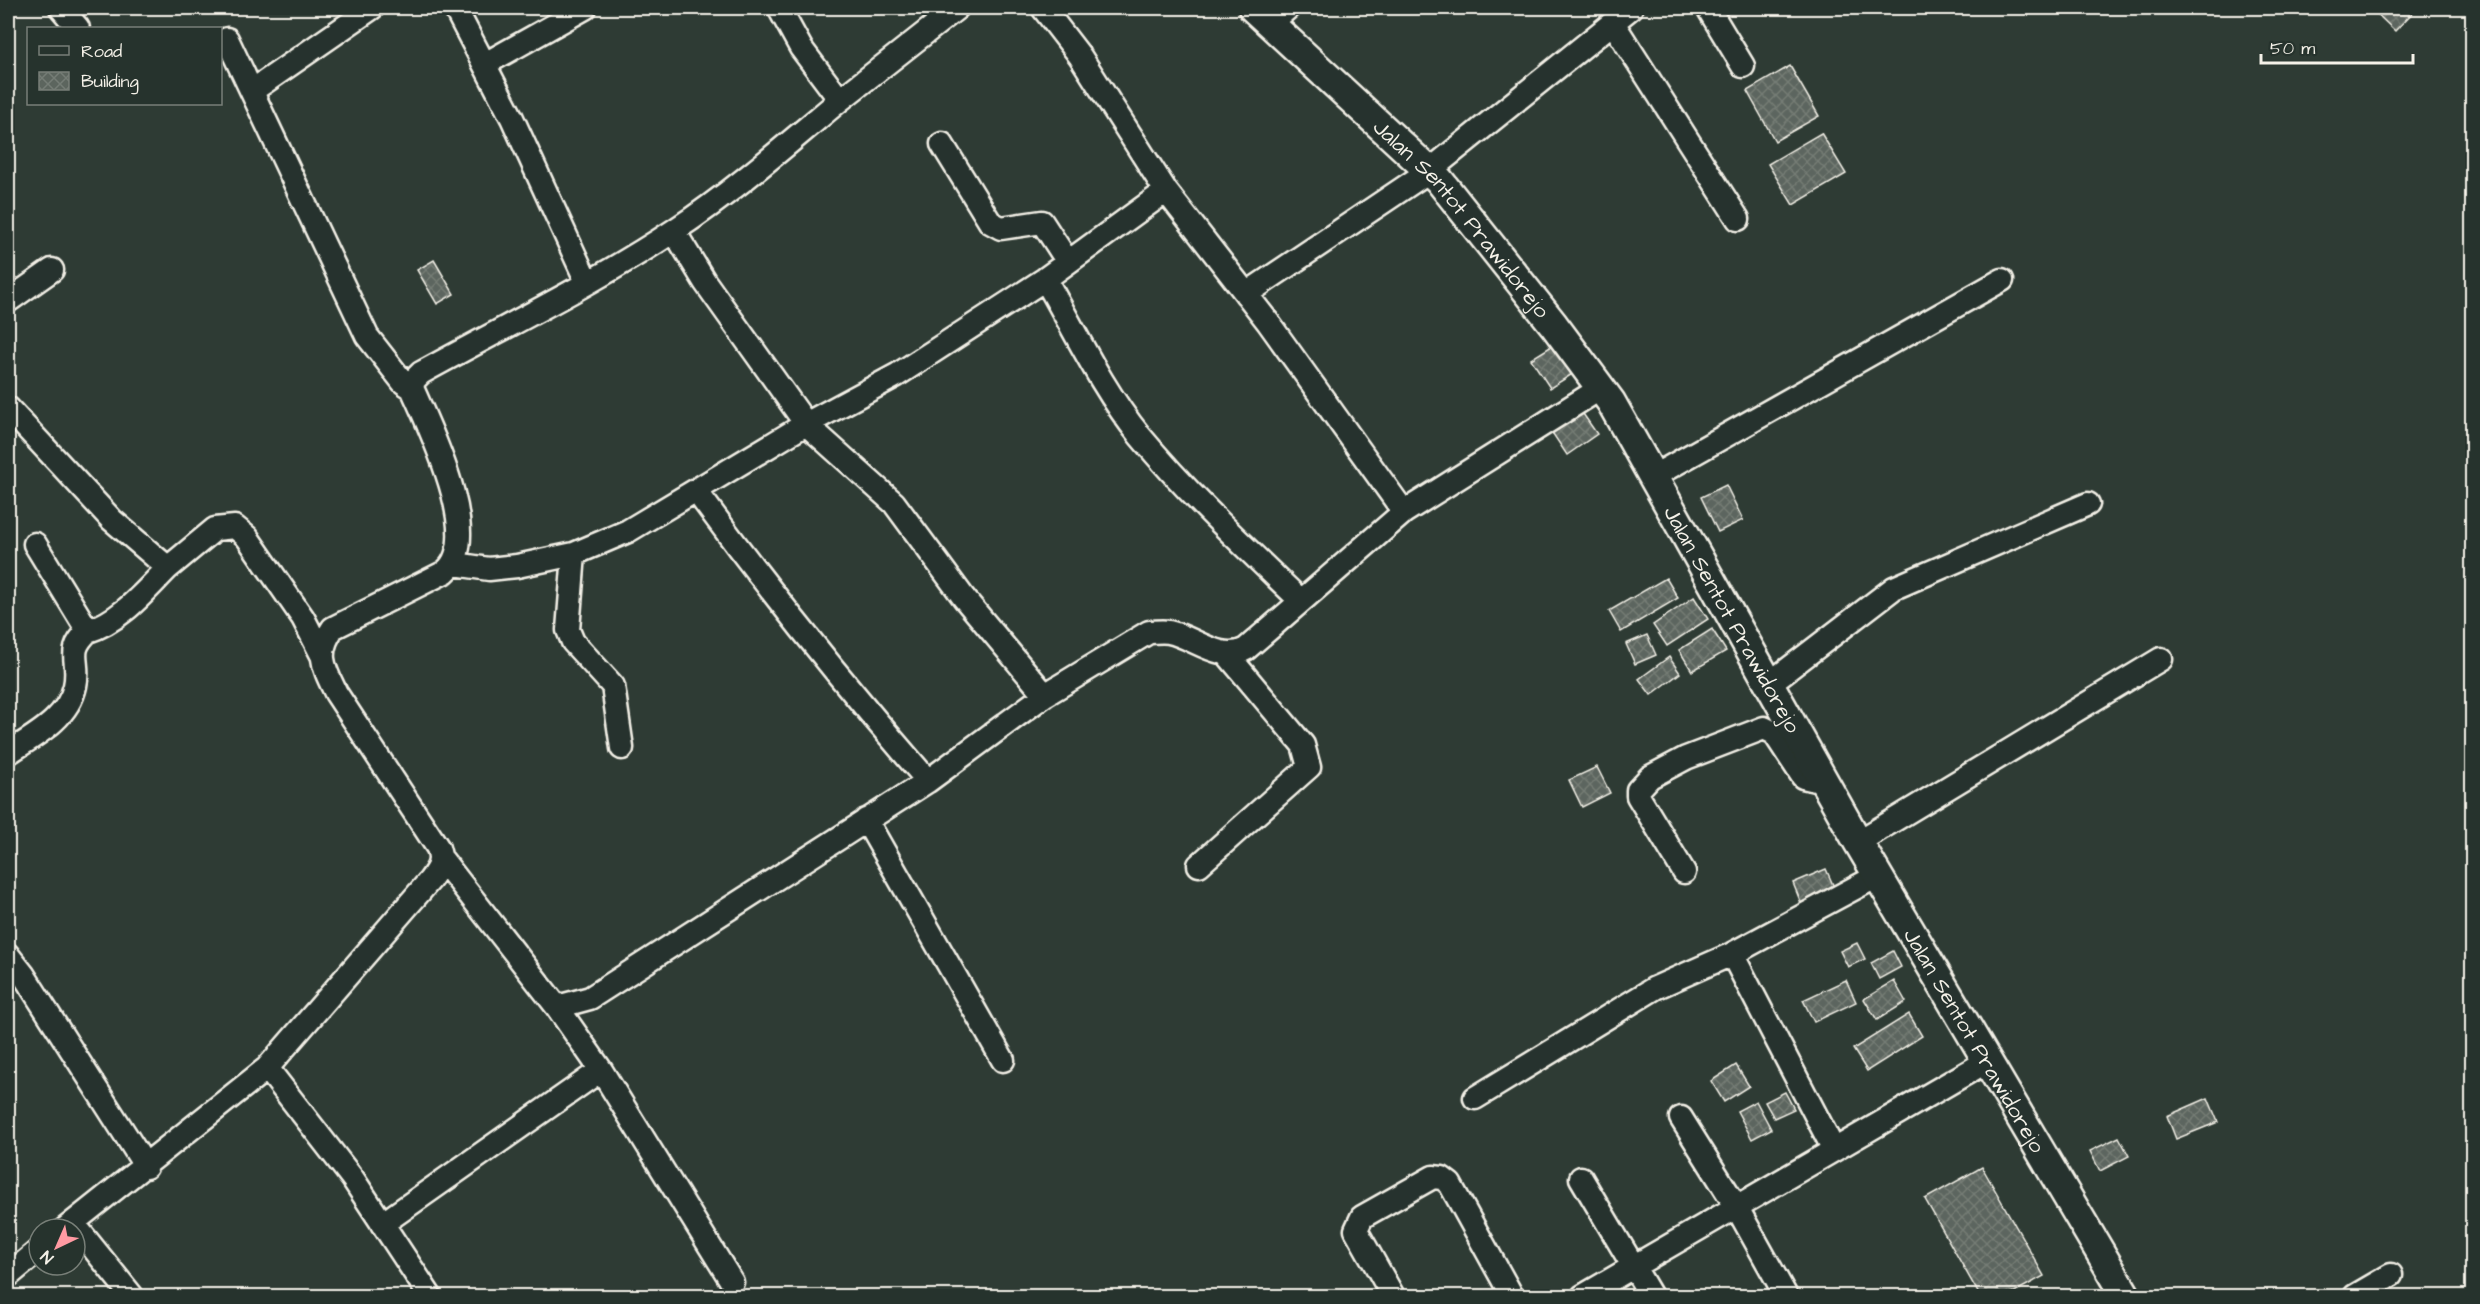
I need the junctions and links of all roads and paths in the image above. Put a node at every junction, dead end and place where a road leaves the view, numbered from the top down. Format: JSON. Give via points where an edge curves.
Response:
{"nodes":[{"id":1,"x":61,"y":8,"type":"edge"},
{"id":2,"x":372,"y":8,"type":"edge"},
{"id":3,"x":455,"y":8,"type":"edge"},
{"id":4,"x":585,"y":8,"type":"edge"},
{"id":5,"x":779,"y":8,"type":"edge"},
{"id":6,"x":957,"y":8,"type":"edge"},
{"id":7,"x":1043,"y":8,"type":"edge"},
{"id":8,"x":1631,"y":8,"type":"edge"},
{"id":9,"x":1708,"y":8,"type":"edge"},
{"id":10,"x":1270,"y":13,"type":"edge"},
{"id":11,"x":1613,"y":23,"type":"junction"},
{"id":12,"x":77,"y":27,"type":"edge"},
{"id":13,"x":222,"y":43,"type":"edge"},
{"id":14,"x":485,"y":64,"type":"junction"},
{"id":15,"x":1743,"y":66,"type":"dead end"},
{"id":16,"x":252,"y":91,"type":"junction"},
{"id":17,"x":840,"y":100,"type":"junction"},
{"id":18,"x":942,"y":144,"type":"dead end"},
{"id":19,"x":1428,"y":171,"type":"junction"},
{"id":20,"x":1166,"y":191,"type":"junction"},
{"id":21,"x":1738,"y":219,"type":"dead end"},
{"id":22,"x":674,"y":231,"type":"junction"},
{"id":23,"x":1068,"y":262,"type":"junction"},
{"id":24,"x":51,"y":270,"type":"dead end"},
{"id":25,"x":1045,"y":279,"type":"junction"},
{"id":26,"x":2002,"y":280,"type":"dead end"},
{"id":27,"x":587,"y":282,"type":"junction"},
{"id":28,"x":1246,"y":294,"type":"junction"},
{"id":29,"x":8,"y":301,"type":"edge"},
{"id":30,"x":412,"y":388,"type":"junction"},
{"id":31,"x":1601,"y":388,"type":"junction"},
{"id":32,"x":8,"y":408,"type":"edge"},
{"id":33,"x":806,"y":424,"type":"junction"},
{"id":34,"x":1654,"y":476,"type":"junction"},
{"id":35,"x":697,"y":492,"type":"junction"},
{"id":36,"x":2088,"y":504,"type":"dead end"},
{"id":37,"x":1404,"y":512,"type":"junction"},
{"id":38,"x":35,"y":544,"type":"dead end"},
{"id":39,"x":574,"y":554,"type":"junction"},
{"id":40,"x":454,"y":564,"type":"junction"},
{"id":41,"x":168,"y":568,"type":"junction"},
{"id":42,"x":1300,"y":600,"type":"junction"},
{"id":43,"x":88,"y":630,"type":"junction"},
{"id":44,"x":1226,"y":653,"type":"junction"},
{"id":45,"x":322,"y":655,"type":"junction"},
{"id":46,"x":2161,"y":659,"type":"dead end"},
{"id":47,"x":1770,"y":683,"type":"junction"},
{"id":48,"x":1045,"y":695,"type":"junction"},
{"id":49,"x":622,"y":747,"type":"dead end"},
{"id":50,"x":8,"y":753,"type":"edge"},
{"id":51,"x":928,"y":781,"type":"junction"},
{"id":52,"x":1824,"y":782,"type":"junction"},
{"id":53,"x":866,"y":820,"type":"junction"},
{"id":54,"x":1858,"y":842,"type":"junction"},
{"id":55,"x":441,"y":858,"type":"junction"},
{"id":56,"x":1199,"y":865,"type":"dead end"},
{"id":57,"x":1684,"y":872,"type":"dead end"},
{"id":58,"x":1879,"y":875,"type":"junction"},
{"id":59,"x":1732,"y":954,"type":"junction"},
{"id":60,"x":8,"y":955,"type":"edge"},
{"id":61,"x":557,"y":1007,"type":"junction"},
{"id":62,"x":1003,"y":1060,"type":"dead end"},
{"id":63,"x":1989,"y":1060,"type":"junction"},
{"id":64,"x":267,"y":1068,"type":"junction"},
{"id":65,"x":601,"y":1070,"type":"junction"},
{"id":66,"x":1475,"y":1098,"type":"dead end"},
{"id":67,"x":1681,"y":1118,"type":"dead end"},
{"id":68,"x":1834,"y":1150,"type":"junction"},
{"id":69,"x":146,"y":1167,"type":"junction"},
{"id":70,"x":1581,"y":1178,"type":"dead end"},
{"id":71,"x":1736,"y":1206,"type":"junction"},
{"id":72,"x":81,"y":1217,"type":"edge"},
{"id":73,"x":382,"y":1224,"type":"junction"},
{"id":74,"x":87,"y":1246,"type":"edge"},
{"id":75,"x":27,"y":1260,"type":"edge"},
{"id":76,"x":1634,"y":1266,"type":"junction"},
{"id":77,"x":2391,"y":1275,"type":"dead end"},
{"id":78,"x":8,"y":1276,"type":"edge"},
{"id":79,"x":732,"y":1282,"type":"dead end"},
{"id":80,"x":8,"y":1290,"type":"edge"},
{"id":81,"x":12,"y":1296,"type":"edge"},
{"id":82,"x":132,"y":1296,"type":"edge"},
{"id":83,"x":430,"y":1296,"type":"edge"},
{"id":84,"x":1393,"y":1296,"type":"edge"},
{"id":85,"x":1512,"y":1296,"type":"edge"},
{"id":86,"x":1583,"y":1296,"type":"edge"},
{"id":87,"x":1651,"y":1296,"type":"edge"},
{"id":88,"x":1786,"y":1296,"type":"edge"},
{"id":89,"x":2126,"y":1296,"type":"edge"},
{"id":90,"x":2355,"y":1296,"type":"edge"}],
"edges":[{"from":1,"to":12,"type":"street"},
{"from":2,"to":16,"type":"street"},
{"from":3,"to":14,"type":"street"},
{"from":4,"to":14,"type":"street"},
{"from":5,"to":17,"type":"street","via":[[801,48]]},
{"from":6,"to":17,"type":"street"},
{"from":7,"to":20,"type":"street","via":[[1080,56]]},
{"from":8,"to":11,"type":"street"},
{"from":9,"to":15,"type":"street"},
{"from":10,"to":19,"type":"main road","name":"Jalan Sentot Prawidorejo"},
{"from":11,"to":19,"type":"street"},
{"from":11,"to":21,"type":"street"},
{"from":13,"to":16,"type":"street","via":[[227,39]]},
{"from":14,"to":27,"type":"street"},
{"from":16,"to":30,"type":"street","via":[[368,336]]},
{"from":17,"to":22,"type":"street","via":[[727,194]]},
{"from":18,"to":23,"type":"street","via":[[990,222],[1001,228],[1042,222]]},
{"from":19,"to":28,"type":"street"},
{"from":19,"to":31,"type":"main road","name":"Jalan Sentot Prawidorejo"},
{"from":20,"to":23,"type":"street"},
{"from":20,"to":28,"type":"street"},
{"from":22,"to":27,"type":"street"},
{"from":22,"to":33,"type":"street","via":[[705,282]]},
{"from":23,"to":25,"type":"street"},
{"from":24,"to":29,"type":"street"},
{"from":25,"to":33,"type":"street","via":[[897,375]]},
{"from":25,"to":42,"type":"street","via":[[1093,364],[1139,434],[1207,511]]},
{"from":26,"to":34,"type":"street"},
{"from":27,"to":30,"type":"street","via":[[421,373]]},
{"from":28,"to":37,"type":"street"},
{"from":30,"to":40,"type":"street","via":[[446,467],[460,537]]},
{"from":31,"to":34,"type":"main road","name":"Jalan Sentot Prawidorejo"},
{"from":31,"to":37,"type":"street"},
{"from":32,"to":41,"type":"street","via":[[112,520]]},
{"from":33,"to":35,"type":"street"},
{"from":33,"to":48,"type":"street","via":[[894,503],[964,598]]},
{"from":34,"to":47,"type":"main road","name":"Jalan Sentot Prawidorejo"},
{"from":35,"to":39,"type":"street","via":[[628,531]]},
{"from":35,"to":51,"type":"street","via":[[750,565]]},
{"from":36,"to":47,"type":"street","via":[[1894,588]]},
{"from":37,"to":42,"type":"street"},
{"from":38,"to":43,"type":"street"},
{"from":39,"to":40,"type":"street","via":[[489,569]]},
{"from":39,"to":49,"type":"street","via":[[568,630],[573,642],[613,686]]},
{"from":40,"to":45,"type":"street","via":[[446,572],[333,628],[324,640]]},
{"from":41,"to":43,"type":"street","via":[[108,623]]},
{"from":41,"to":45,"type":"street","via":[[215,529],[235,527],[247,537],[303,618]]},
{"from":42,"to":44,"type":"street","via":[[1246,649],[1237,654]]},
{"from":43,"to":50,"type":"street","via":[[77,641],[74,651],[75,685],[66,707],[50,726]]},
{"from":44,"to":48,"type":"street","via":[[1168,632],[1149,632]]},
{"from":44,"to":56,"type":"street","via":[[1303,745],[1309,768]]},
{"from":45,"to":55,"type":"street","via":[[336,693]]},
{"from":46,"to":54,"type":"street"},
{"from":47,"to":52,"type":"main road","name":"Jalan Sentot Prawidorejo"},
{"from":48,"to":51,"type":"street"},
{"from":51,"to":53,"type":"street"},
{"from":52,"to":54,"type":"main road","name":"Jalan Sentot Prawidorejo"},
{"from":52,"to":57,"type":"street","via":[[1803,777],[1774,733],[1764,728],[1686,758],[1650,777],[1638,790],[1638,796]]},
{"from":53,"to":61,"type":"street","via":[[590,998]]},
{"from":53,"to":62,"type":"street"},
{"from":54,"to":58,"type":"main road","name":"Jalan Sentot Prawidorejo"},
{"from":55,"to":61,"type":"street"},
{"from":55,"to":64,"type":"street","via":[[430,880]]},
{"from":58,"to":59,"type":"street"},
{"from":58,"to":63,"type":"main road","name":"Jalan Sentot Prawidorejo"},
{"from":59,"to":66,"type":"street","via":[[1655,988]]},
{"from":59,"to":68,"type":"street"},
{"from":60,"to":69,"type":"street"},
{"from":61,"to":65,"type":"street"},
{"from":63,"to":68,"type":"street"},
{"from":63,"to":89,"type":"main road","name":"Jalan Sentot Prawidorejo"},
{"from":64,"to":69,"type":"street"},
{"from":64,"to":73,"type":"street","via":[[353,1179]]},
{"from":65,"to":73,"type":"street"},
{"from":65,"to":79,"type":"street"},
{"from":67,"to":71,"type":"street"},
{"from":68,"to":71,"type":"street"},
{"from":69,"to":72,"type":"street"},
{"from":70,"to":76,"type":"street"},
{"from":71,"to":76,"type":"street"},
{"from":71,"to":88,"type":"street"},
{"from":73,"to":83,"type":"street"},
{"from":74,"to":82,"type":"street"},
{"from":75,"to":78,"type":"street"},
{"from":76,"to":86,"type":"street"},
{"from":76,"to":87,"type":"street"},
{"from":77,"to":90,"type":"street"},
{"from":80,"to":81,"type":"street"},
{"from":84,"to":85,"type":"street","via":[[1356,1230],[1362,1217],[1433,1178],[1442,1178],[1450,1184]]}]}
